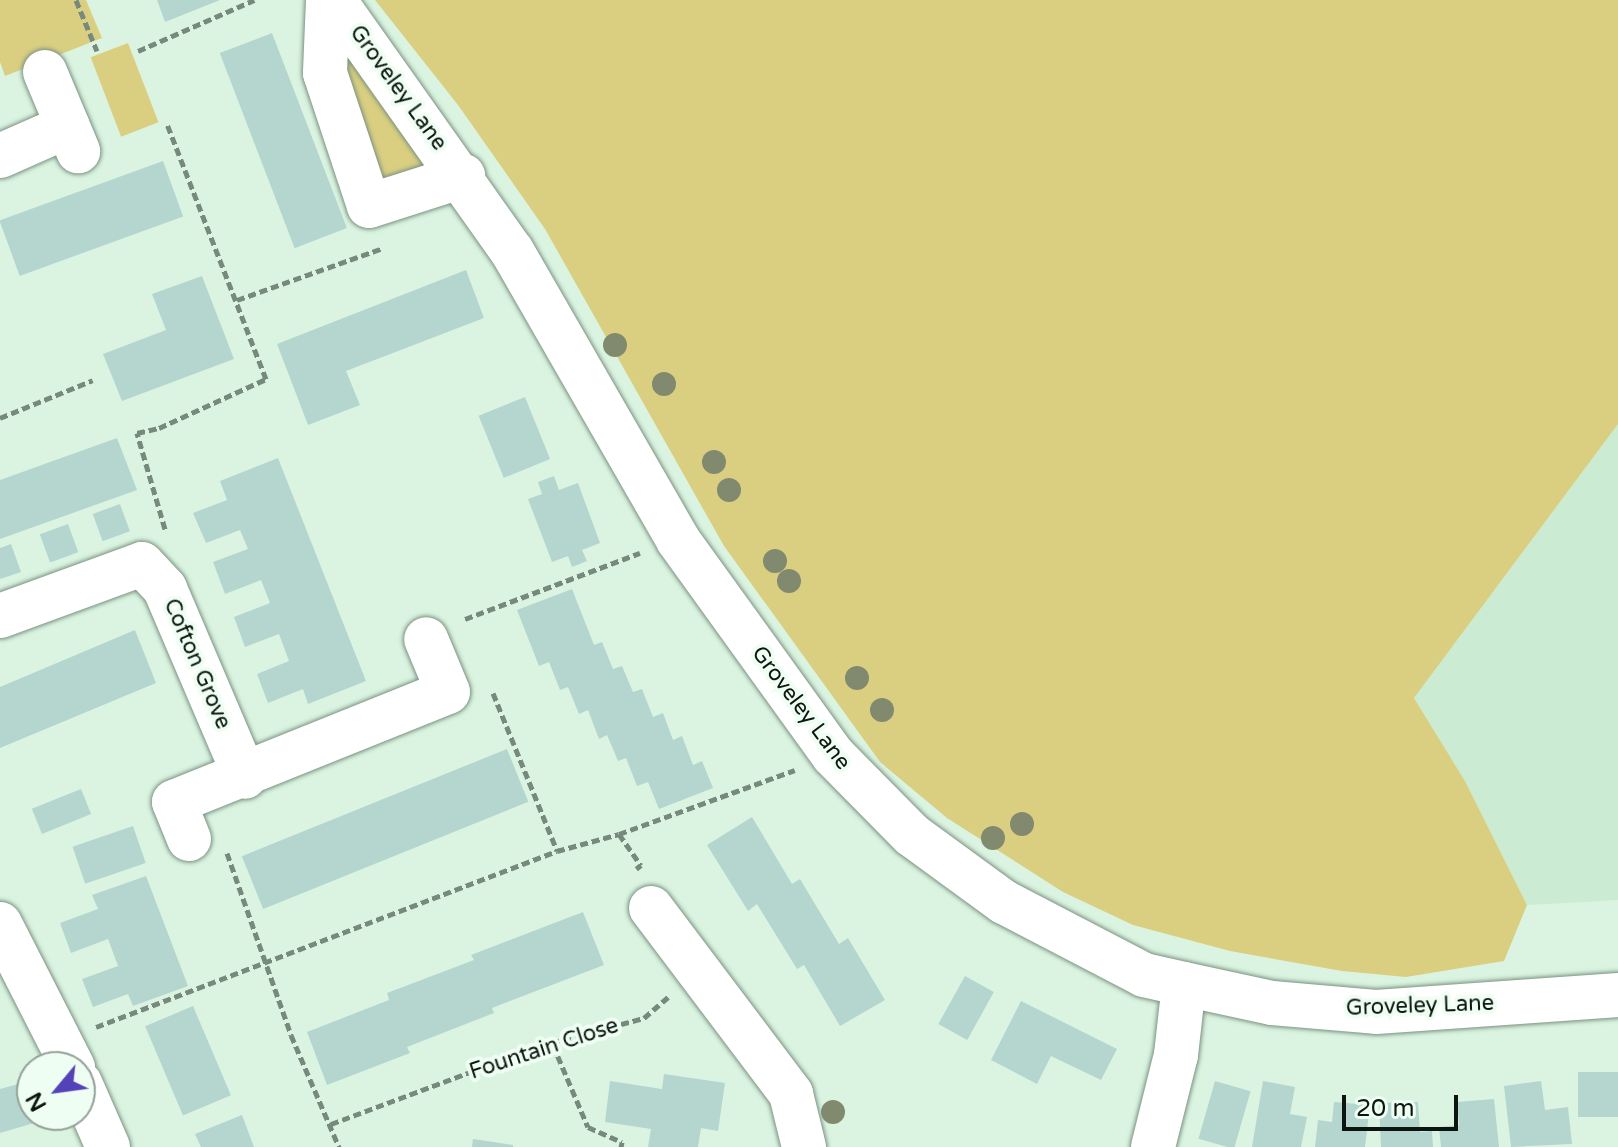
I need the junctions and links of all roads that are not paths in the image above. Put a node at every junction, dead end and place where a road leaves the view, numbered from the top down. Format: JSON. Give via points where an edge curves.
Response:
{"nodes":[{"id":1,"x":328,"y":0,"type":"edge"},
{"id":2,"x":334,"y":0,"type":"edge"},
{"id":3,"x":45,"y":72,"type":"dead end"},
{"id":4,"x":0,"y":156,"type":"edge"},
{"id":5,"x":463,"y":176,"type":"junction"},
{"id":6,"x":0,"y":616,"type":"edge"},
{"id":7,"x":426,"y":639,"type":"dead end"},
{"id":8,"x":245,"y":777,"type":"junction"},
{"id":9,"x":189,"y":839,"type":"dead end"},
{"id":10,"x":651,"y":908,"type":"dead end"},
{"id":11,"x":0,"y":924,"type":"edge"},
{"id":12,"x":1184,"y":984,"type":"junction"},
{"id":13,"x":1618,"y":995,"type":"edge"},
{"id":14,"x":65,"y":1051,"type":"edge"},
{"id":15,"x":96,"y":1120,"type":"edge"},
{"id":16,"x":108,"y":1147,"type":"edge"},
{"id":17,"x":804,"y":1147,"type":"edge"},
{"id":18,"x":1153,"y":1147,"type":"edge"}],
"edges":[{"from":1,"to":5,"type":"main road","name":"Groveley Lane","via":[[325,73],[369,206]]},
{"from":2,"to":5,"type":"main road","name":"Groveley Lane"},
{"from":3,"to":4,"type":"main road","via":[[73,139]]},
{"from":5,"to":12,"type":"main road","name":"Groveley Lane","via":[[512,251],[678,540],[833,755],[912,835],[1004,902],[1144,975]]},
{"from":6,"to":8,"type":"main road","name":"Cofton Grove","via":[[142,564],[165,589]]},
{"from":7,"to":8,"type":"main road","via":[[448,692]]},
{"from":8,"to":9,"type":"main road","via":[[174,802]]},
{"from":10,"to":17,"type":"main road","via":[[791,1094]]},
{"from":11,"to":14,"type":"main road"},
{"from":12,"to":13,"type":"main road","name":"Groveley Lane","via":[[1272,1003],[1376,1012]]},
{"from":12,"to":18,"type":"main road","via":[[1176,1055]]},
{"from":15,"to":16,"type":"main road"}]}
